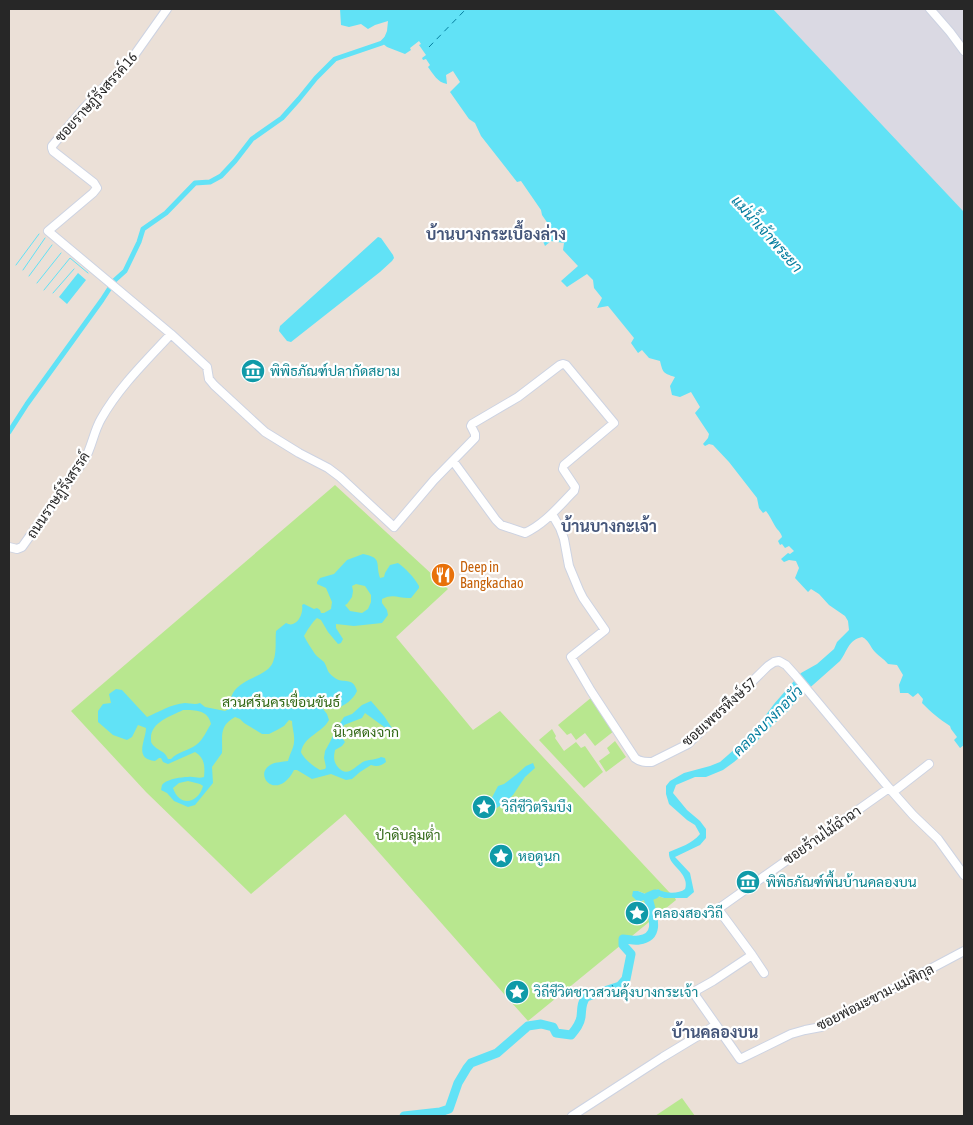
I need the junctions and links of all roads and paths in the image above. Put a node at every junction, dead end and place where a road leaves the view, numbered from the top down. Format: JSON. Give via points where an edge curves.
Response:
{"nodes":[{"id":1,"x":167,"y":9,"type":"edge"},
{"id":2,"x":930,"y":9,"type":"edge"},
{"id":3,"x":964,"y":51,"type":"edge"},
{"id":4,"x":171,"y":334,"type":"junction"},
{"id":5,"x":453,"y":461,"type":"junction"},
{"id":6,"x":552,"y":514,"type":"junction"},
{"id":7,"x":9,"y":547,"type":"edge"},
{"id":8,"x":930,"y":764,"type":"dead end"},
{"id":9,"x":891,"y":790,"type":"junction"},
{"id":10,"x":964,"y":875,"type":"edge"},
{"id":11,"x":964,"y":951,"type":"edge"},
{"id":12,"x":752,"y":955,"type":"junction"},
{"id":13,"x":764,"y":973,"type":"dead end"},
{"id":14,"x":716,"y":1025,"type":"junction"},
{"id":15,"x":572,"y":1116,"type":"edge"}],
"edges":[{"from":1,"to":4,"type":"street","name":"ซอยราษฎ์รังสรรค์ 16","via":[[133,57],[84,108],[52,148],[97,188],[48,231]]},
{"from":2,"to":3,"type":"street"},
{"from":4,"to":5,"type":"street","name":"ซอยราษฎ์รังสรรค์ 16","via":[[207,367],[214,385],[265,432],[328,468],[394,527]]},
{"from":4,"to":7,"type":"street","name":"ถนนราษฎ์รังสรรค์","via":[[117,394],[98,423],[85,459],[22,547]]},
{"from":5,"to":6,"type":"street","via":[[501,525],[525,533]]},
{"from":5,"to":6,"type":"street","via":[[475,438],[472,424],[518,397],[560,365],[566,365],[614,423],[564,464],[562,469],[574,491]]},
{"from":6,"to":9,"type":"street","name":"ซอยเพชรหึงษ์ 57","via":[[564,539],[569,566],[579,590],[605,630],[571,657],[635,758],[652,762],[688,744],[762,672],[779,660]]},
{"from":8,"to":9,"type":"street"},
{"from":9,"to":10,"type":"street","name":"ซอยเพชรหึงษ์ 57","via":[[938,840]]},
{"from":9,"to":12,"type":"street","name":"ซอยร้านไม้ฉำฉา","via":[[718,909]]},
{"from":11,"to":14,"type":"street","name":"ซอยพ่อมะขาม-แม่พิกุล","via":[[821,1027],[791,1034],[740,1059]]},
{"from":12,"to":13,"type":"street"},
{"from":12,"to":14,"type":"street","via":[[695,992]]},
{"from":14,"to":15,"type":"street"}]}
